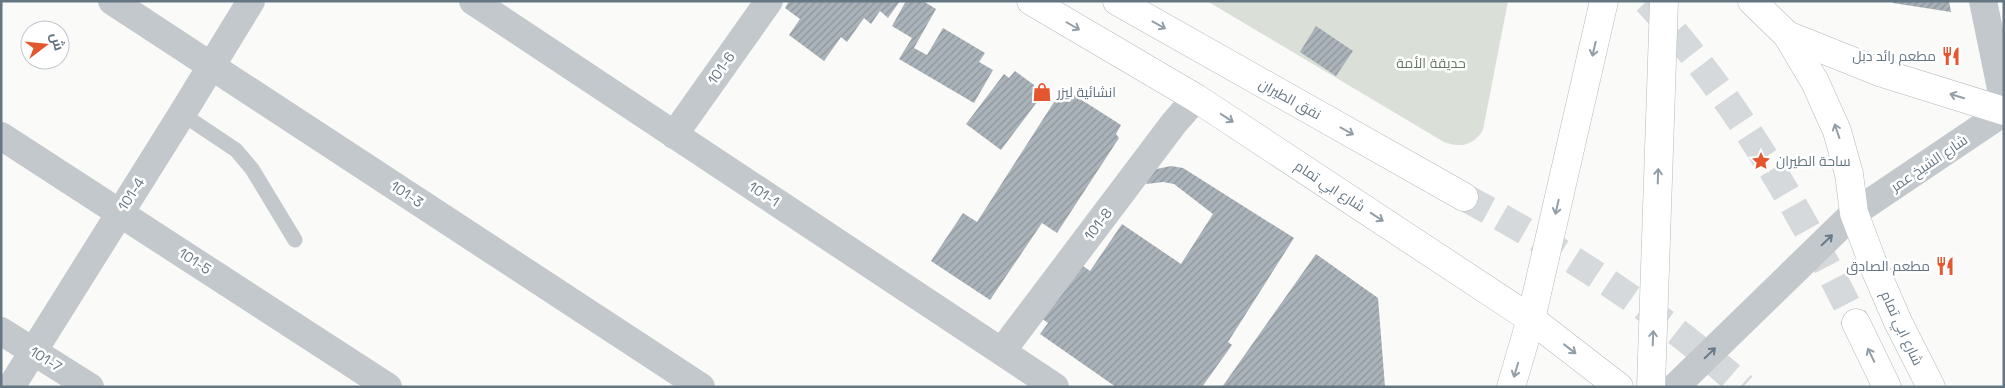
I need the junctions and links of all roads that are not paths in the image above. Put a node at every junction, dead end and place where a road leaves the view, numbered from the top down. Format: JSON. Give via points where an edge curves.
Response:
{"nodes":[{"id":1,"x":112,"y":1,"type":"edge"},
{"id":2,"x":251,"y":1,"type":"edge"},
{"id":3,"x":473,"y":1,"type":"edge"},
{"id":4,"x":769,"y":1,"type":"edge"},
{"id":5,"x":1031,"y":1,"type":"edge"},
{"id":6,"x":1117,"y":1,"type":"edge"},
{"id":7,"x":1604,"y":1,"type":"edge"},
{"id":8,"x":1664,"y":1,"type":"edge"},
{"id":9,"x":1752,"y":1,"type":"edge"},
{"id":10,"x":1983,"y":1,"type":"edge"},
{"id":11,"x":1788,"y":35,"type":"junction"},
{"id":12,"x":211,"y":66,"type":"junction"},
{"id":13,"x":1196,"y":98,"type":"junction"},
{"id":14,"x":2004,"y":102,"type":"edge"},
{"id":15,"x":2004,"y":112,"type":"edge"},
{"id":16,"x":182,"y":114,"type":"junction"},
{"id":17,"x":674,"y":135,"type":"junction"},
{"id":18,"x":1,"y":136,"type":"edge"},
{"id":19,"x":1464,"y":197,"type":"tunnel mouth"},
{"id":20,"x":120,"y":212,"type":"junction"},
{"id":21,"x":1854,"y":213,"type":"junction"},
{"id":22,"x":295,"y":240,"type":"dead end"},
{"id":23,"x":1531,"y":319,"type":"junction"},
{"id":24,"x":1856,"y":323,"type":"tunnel mouth"},
{"id":25,"x":1,"y":331,"type":"edge"},
{"id":26,"x":33,"y":351,"type":"junction"},
{"id":27,"x":1002,"y":351,"type":"junction"},
{"id":28,"x":11,"y":387,"type":"edge"},
{"id":29,"x":90,"y":387,"type":"edge"},
{"id":30,"x":388,"y":387,"type":"edge"},
{"id":31,"x":701,"y":387,"type":"edge"},
{"id":32,"x":1055,"y":387,"type":"edge"},
{"id":33,"x":1511,"y":387,"type":"edge"},
{"id":34,"x":1619,"y":387,"type":"edge"},
{"id":35,"x":1651,"y":387,"type":"edge"},
{"id":36,"x":1675,"y":387,"type":"edge"},
{"id":37,"x":1887,"y":387,"type":"edge"},
{"id":38,"x":1931,"y":387,"type":"edge"}],
"edges":[{"from":1,"to":12,"type":"street","name":"101-3"},
{"from":2,"to":12,"type":"street","name":"101-4"},
{"from":3,"to":17,"type":"street","name":"101-1"},
{"from":4,"to":17,"type":"street","name":"101-6"},
{"from":5,"to":13,"type":"main road","name":"شارع ابي تمام","one_way":true},
{"from":6,"to":19,"type":"main road","name":"نفق الطيران","one_way":true},
{"from":7,"to":23,"type":"main road","one_way":true},
{"from":35,"to":8,"type":"main road","one_way":true},
{"from":9,"to":11,"type":"main road"},
{"from":10,"to":14,"type":"street"},
{"from":15,"to":11,"type":"main road","one_way":true,"via":[[1882,73]]},
{"from":21,"to":11,"type":"main road","one_way":true,"via":[[1849,174],[1837,131],[1815,82]]},
{"from":12,"to":16,"type":"street","name":"101-4"},
{"from":12,"to":31,"type":"street","name":"101-3"},
{"from":13,"to":23,"type":"main road","name":"شارع ابي تمام","one_way":true},
{"from":13,"to":27,"type":"street","name":"101-8"},
{"from":15,"to":21,"type":"street","name":"شارع الشيخ عمر"},
{"from":16,"to":20,"type":"street","name":"101-4"},
{"from":16,"to":22,"type":"lane","via":[[236,150],[252,169]]},
{"from":17,"to":27,"type":"street","name":"101-1"},
{"from":18,"to":20,"type":"street","name":"101-5"},
{"from":20,"to":26,"type":"street","name":"101-4"},
{"from":20,"to":30,"type":"street","name":"101-5"},
{"from":36,"to":21,"type":"street","one_way":true},
{"from":21,"to":38,"type":"main road","name":"شارع ابي تمام","via":[[1898,322]]},
{"from":23,"to":33,"type":"main road","one_way":true},
{"from":23,"to":34,"type":"main road","name":"شارع ابي تمام","one_way":true},
{"from":37,"to":24,"type":"main road","one_way":true},
{"from":25,"to":26,"type":"street","name":"101-7"},
{"from":26,"to":28,"type":"street","name":"101-4"},
{"from":26,"to":29,"type":"street","name":"101-7"},
{"from":27,"to":32,"type":"street","name":"101-1"}]}
